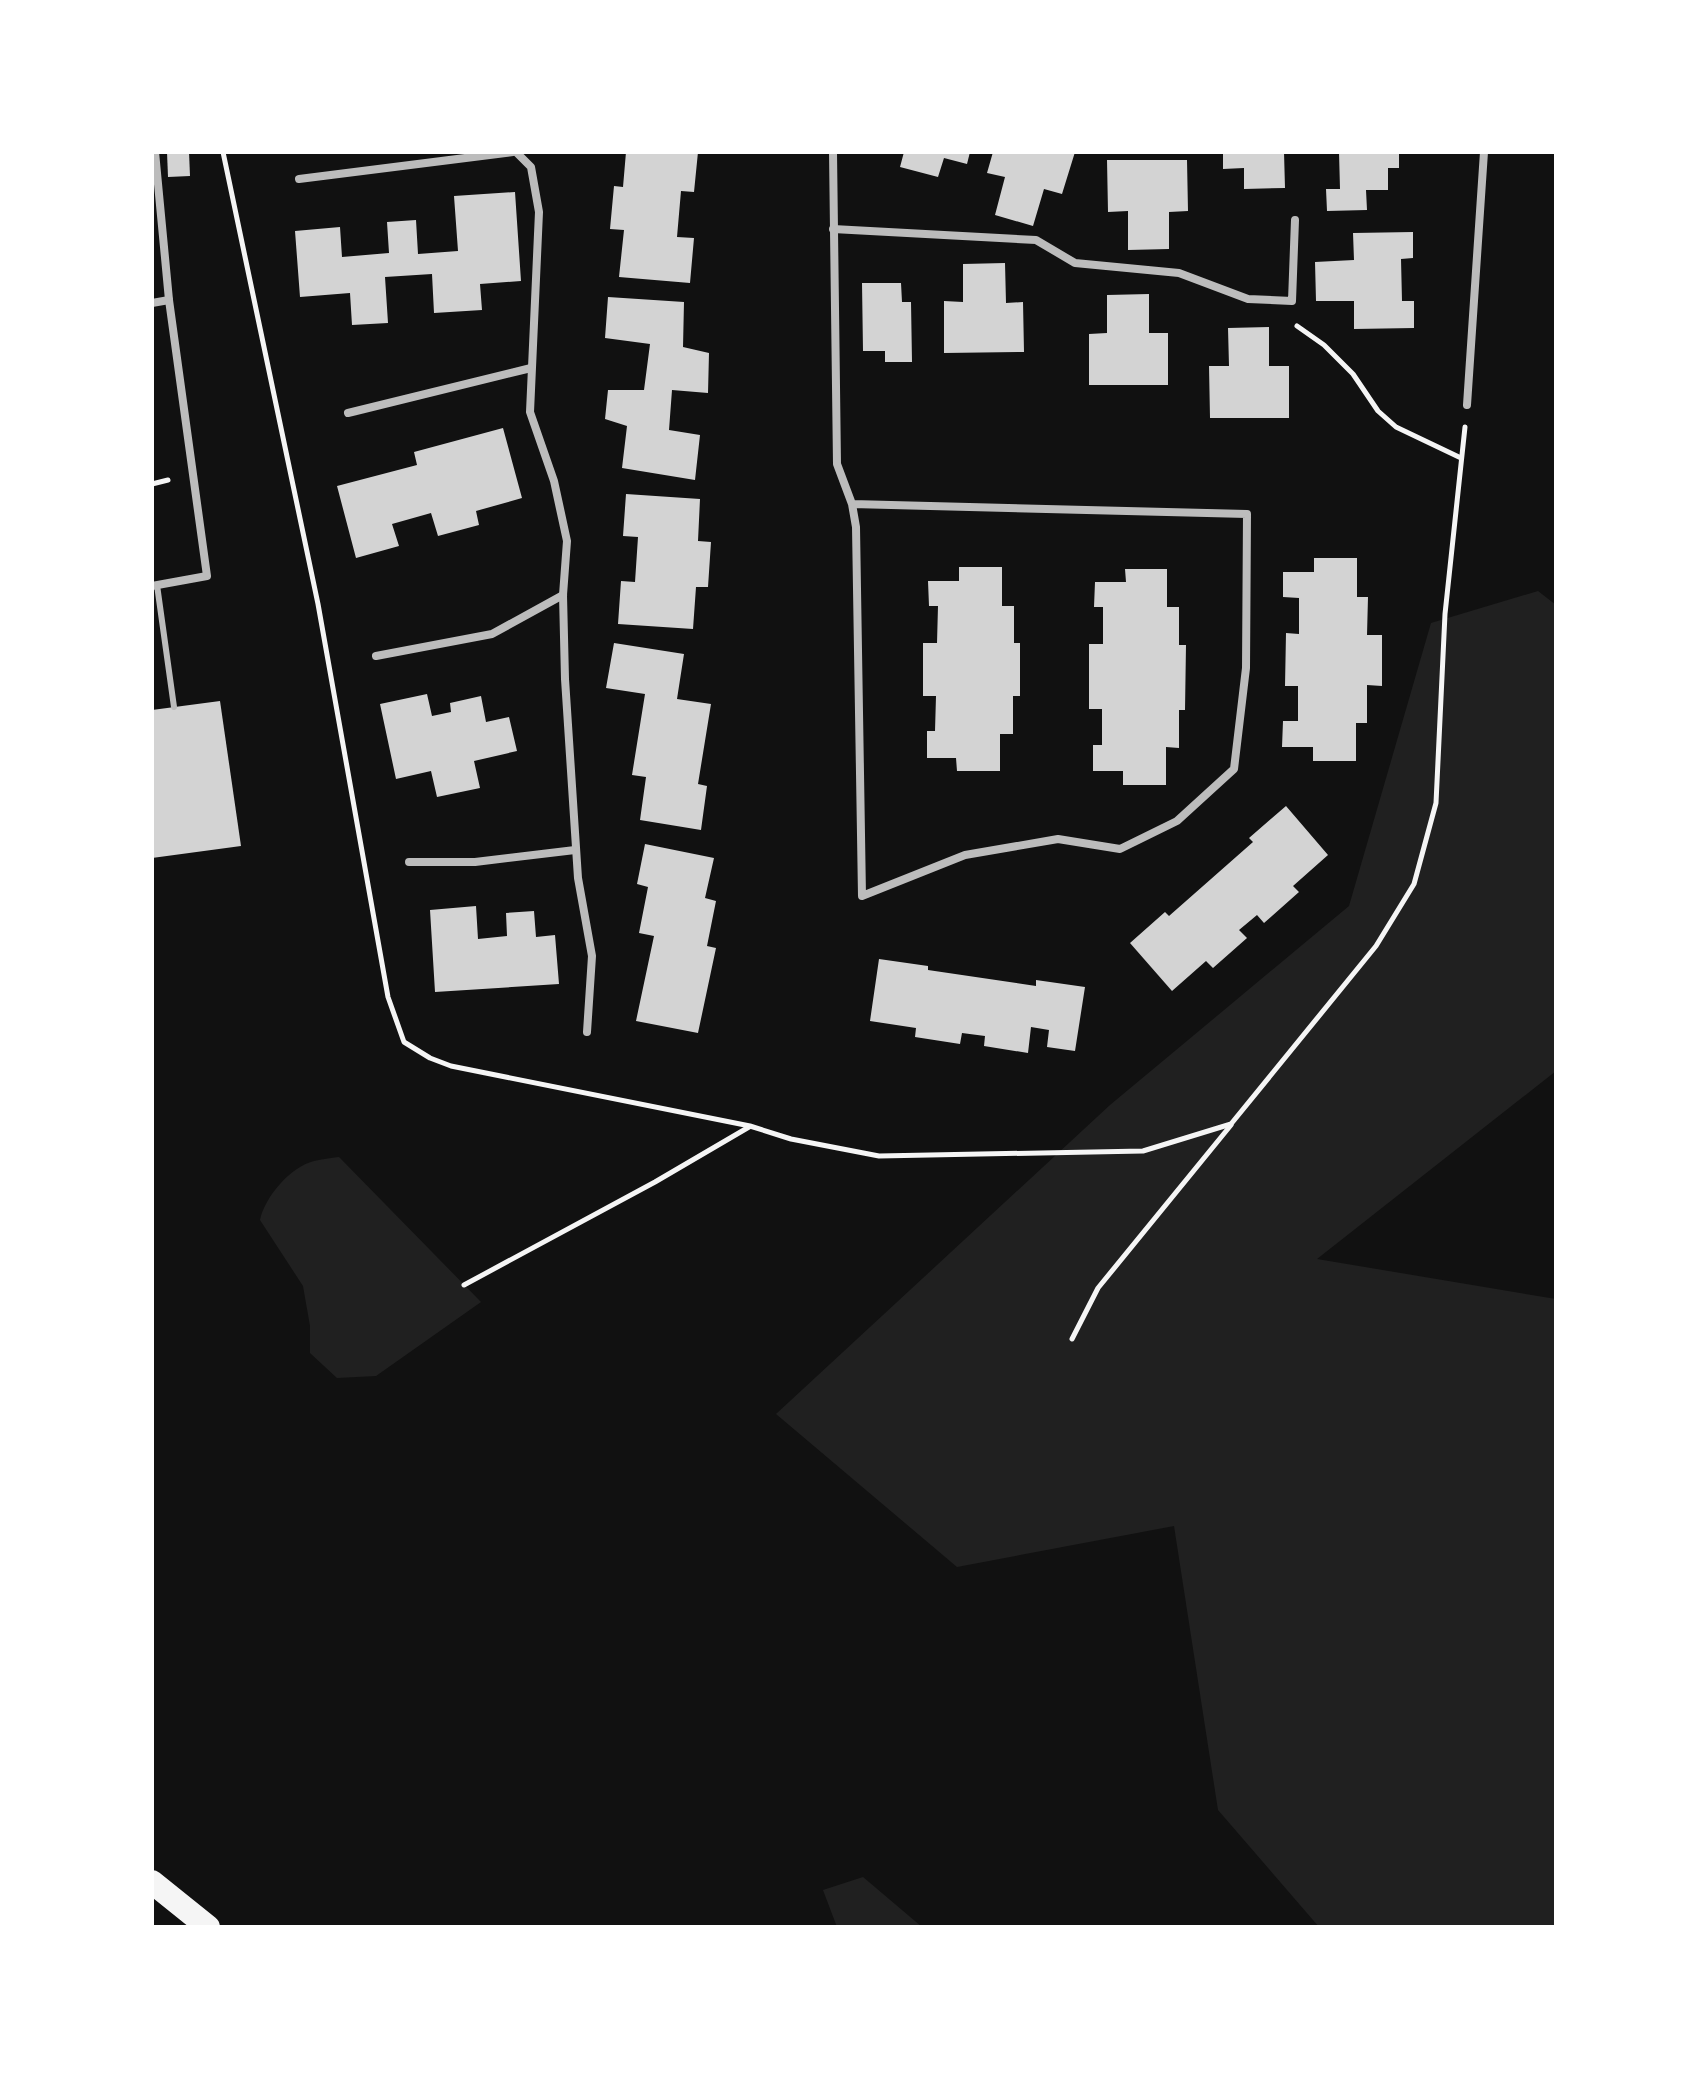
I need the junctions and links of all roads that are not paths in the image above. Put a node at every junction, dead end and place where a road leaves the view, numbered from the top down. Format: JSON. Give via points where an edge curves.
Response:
{"nodes":[{"id":1,"x":155,"y":152,"type":"edge"},
{"id":2,"x":515,"y":152,"type":"edge"},
{"id":3,"x":833,"y":152,"type":"edge"},
{"id":4,"x":1484,"y":152,"type":"edge"},
{"id":5,"x":299,"y":179,"type":"dead end"},
{"id":6,"x":1295,"y":220,"type":"dead end"},
{"id":7,"x":833,"y":229,"type":"junction"},
{"id":8,"x":169,"y":300,"type":"junction"},
{"id":9,"x":152,"y":303,"type":"edge"},
{"id":10,"x":531,"y":368,"type":"junction"},
{"id":11,"x":1467,"y":405,"type":"road end"},
{"id":12,"x":348,"y":413,"type":"dead end"},
{"id":13,"x":852,"y":504,"type":"junction"},
{"id":14,"x":155,"y":585,"type":"edge"},
{"id":15,"x":563,"y":595,"type":"junction"},
{"id":16,"x":376,"y":656,"type":"dead end"},
{"id":17,"x":174,"y":707,"type":"dead end"},
{"id":18,"x":575,"y":850,"type":"junction"},
{"id":19,"x":409,"y":862,"type":"dead end"},
{"id":20,"x":587,"y":1032,"type":"dead end"},
{"id":21,"x":152,"y":1882,"type":"edge"},
{"id":22,"x":208,"y":1927,"type":"edge"}],
"edges":[{"from":1,"to":8,"type":"street"},
{"from":2,"to":5,"type":"street"},
{"from":2,"to":10,"type":"street","via":[[531,167],[539,212]]},
{"from":3,"to":7,"type":"street"},
{"from":4,"to":11,"type":"street"},
{"from":6,"to":7,"type":"street","via":[[1292,301],[1248,299],[1179,273],[1075,263],[1036,240]]},
{"from":7,"to":13,"type":"street","via":[[837,464]]},
{"from":8,"to":9,"type":"street"},
{"from":8,"to":14,"type":"street","via":[[207,576]]},
{"from":10,"to":12,"type":"street"},
{"from":10,"to":15,"type":"street","via":[[530,412],[554,481],[567,541]]},
{"from":13,"to":13,"type":"street","via":[[862,896],[965,855],[1058,839],[1120,849],[1177,821],[1234,769],[1246,668],[1247,514]]},
{"from":14,"to":17,"type":"lane"},
{"from":15,"to":16,"type":"street","via":[[492,634]]},
{"from":15,"to":18,"type":"street"},
{"from":18,"to":19,"type":"street","via":[[475,862]]},
{"from":18,"to":20,"type":"street","via":[[592,956]]},
{"from":21,"to":22,"type":"highway"}]}
